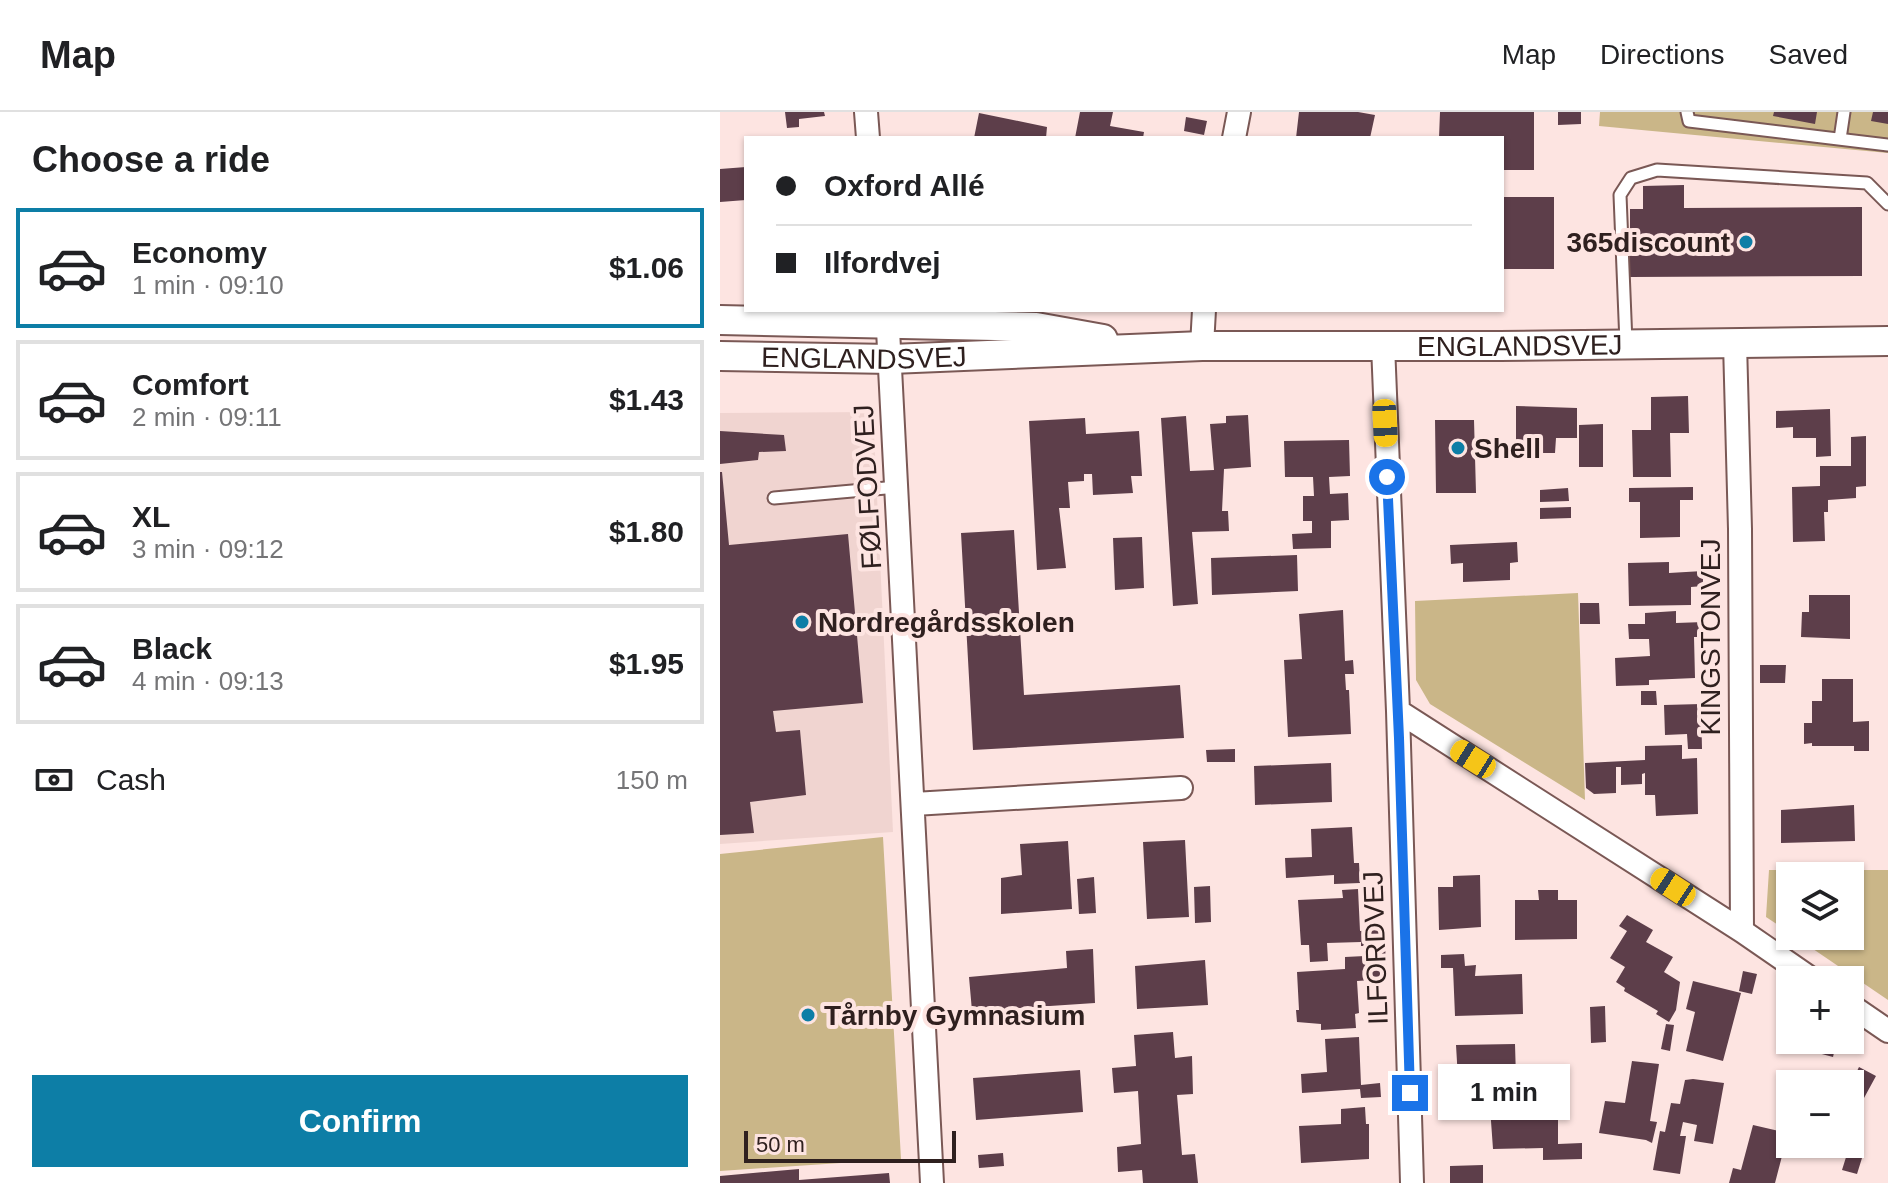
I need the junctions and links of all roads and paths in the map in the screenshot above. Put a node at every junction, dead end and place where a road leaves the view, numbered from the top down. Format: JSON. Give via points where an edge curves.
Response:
{"nodes":[{"id":1,"x":866,"y":112,"type":"edge"},
{"id":2,"x":1239,"y":112,"type":"edge"},
{"id":3,"x":1687,"y":112,"type":"edge"},
{"id":4,"x":1844,"y":112,"type":"edge"},
{"id":5,"x":868,"y":136,"type":"edge"},
{"id":6,"x":1234,"y":136,"type":"edge"},
{"id":7,"x":1840,"y":139,"type":"junction"},
{"id":8,"x":1888,"y":145,"type":"edge"},
{"id":9,"x":1888,"y":204,"type":"edge"},
{"id":10,"x":1204,"y":312,"type":"edge"},
{"id":11,"x":888,"y":316,"type":"edge"},
{"id":12,"x":1007,"y":318,"type":"edge"},
{"id":13,"x":720,"y":320,"type":"edge"},
{"id":14,"x":1888,"y":341,"type":"edge"},
{"id":15,"x":1735,"y":343,"type":"junction"},
{"id":16,"x":1626,"y":344,"type":"junction"},
{"id":17,"x":1383,"y":345,"type":"junction"},
{"id":18,"x":1202,"y":346,"type":"junction"},
{"id":19,"x":1151,"y":348,"type":"junction"},
{"id":20,"x":720,"y":356,"type":"edge"},
{"id":21,"x":891,"y":359,"type":"junction"},
{"id":22,"x":897,"y":487,"type":"junction"},
{"id":23,"x":774,"y":498,"type":"dead end"},
{"id":24,"x":1398,"y":711,"type":"junction"},
{"id":25,"x":1181,"y":788,"type":"dead end"},
{"id":26,"x":914,"y":804,"type":"junction"},
{"id":27,"x":1742,"y":931,"type":"junction"},
{"id":28,"x":1793,"y":966,"type":"edge"},
{"id":29,"x":1864,"y":1015,"type":"edge"},
{"id":30,"x":1888,"y":1031,"type":"edge"},
{"id":31,"x":932,"y":1183,"type":"edge"},
{"id":32,"x":1412,"y":1183,"type":"edge"}],
"edges":[{"from":1,"to":5,"type":"street"},
{"from":2,"to":6,"type":"street"},
{"from":3,"to":7,"type":"lane","via":[[1689,121]]},
{"from":4,"to":7,"type":"lane"},
{"from":7,"to":8,"type":"lane"},
{"from":9,"to":16,"type":"lane","via":[[1867,183],[1657,170],[1631,178],[1620,195]]},
{"from":10,"to":18,"type":"street"},
{"from":11,"to":12,"type":"street","name":"ENGLANDSVEJ"},
{"from":11,"to":13,"type":"street","name":"ENGLANDSVEJ"},
{"from":11,"to":21,"type":"street","name":"FØLFODVEJ"},
{"from":12,"to":19,"type":"street","name":"ENGLANDSVEJ"},
{"from":14,"to":15,"type":"street","name":"ENGLANDSVEJ"},
{"from":15,"to":16,"type":"street","name":"ENGLANDSVEJ"},
{"from":15,"to":27,"type":"street","name":"KINGSTONVEJ"},
{"from":16,"to":17,"type":"street","name":"ENGLANDSVEJ"},
{"from":17,"to":18,"type":"street","name":"ENGLANDSVEJ"},
{"from":17,"to":24,"type":"street","name":"ILFORDVEJ"},
{"from":18,"to":19,"type":"street","name":"ENGLANDSVEJ"},
{"from":19,"to":21,"type":"street","name":"ENGLANDSVEJ"},
{"from":20,"to":21,"type":"street","name":"ENGLANDSVEJ"},
{"from":21,"to":22,"type":"street","name":"FØLFODVEJ"},
{"from":22,"to":23,"type":"lane"},
{"from":22,"to":26,"type":"street","name":"FØLFODVEJ"},
{"from":24,"to":27,"type":"street"},
{"from":24,"to":32,"type":"street","name":"ILFORDVEJ"},
{"from":25,"to":26,"type":"street"},
{"from":26,"to":31,"type":"street","name":"FØLFODVEJ"},
{"from":27,"to":28,"type":"street"},
{"from":29,"to":30,"type":"street"}]}
